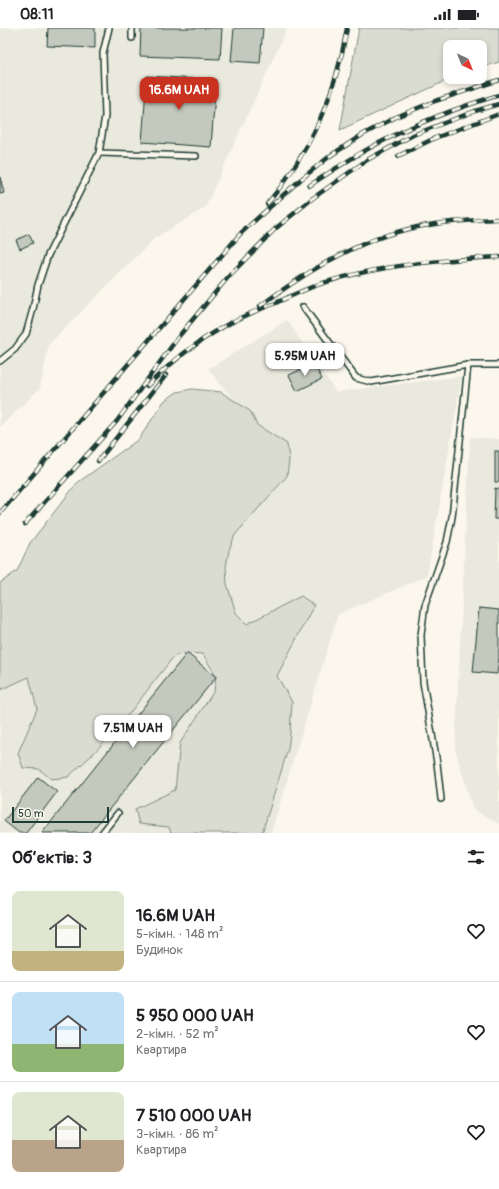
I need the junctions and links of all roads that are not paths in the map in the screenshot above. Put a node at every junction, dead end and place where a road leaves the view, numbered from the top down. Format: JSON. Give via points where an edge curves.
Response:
{"nodes":[{"id":1,"x":108,"y":28,"type":"edge"},
{"id":2,"x":132,"y":28,"type":"edge"},
{"id":3,"x":132,"y":38,"type":"dead end"},
{"id":4,"x":99,"y":153,"type":"junction"},
{"id":5,"x":196,"y":156,"type":"dead end"},
{"id":6,"x":303,"y":307,"type":"dead end"},
{"id":7,"x":0,"y":361,"type":"edge"},
{"id":8,"x":468,"y":364,"type":"junction"},
{"id":9,"x":499,"y":364,"type":"edge"},
{"id":10,"x":441,"y":799,"type":"dead end"},
{"id":11,"x":118,"y":813,"type":"dead end"},
{"id":12,"x":102,"y":833,"type":"edge"}],
"edges":[{"from":1,"to":4,"type":"lane","via":[[103,53],[105,116]]},
{"from":2,"to":3,"type":"lane"},
{"from":4,"to":5,"type":"lane"},
{"from":4,"to":7,"type":"lane","via":[[48,256],[26,334],[15,349]]},
{"from":6,"to":8,"type":"lane","via":[[356,378],[371,382]]},
{"from":8,"to":9,"type":"lane"},
{"from":8,"to":10,"type":"lane","via":[[451,524],[425,605],[421,635],[423,682]]},
{"from":11,"to":12,"type":"lane"}]}
